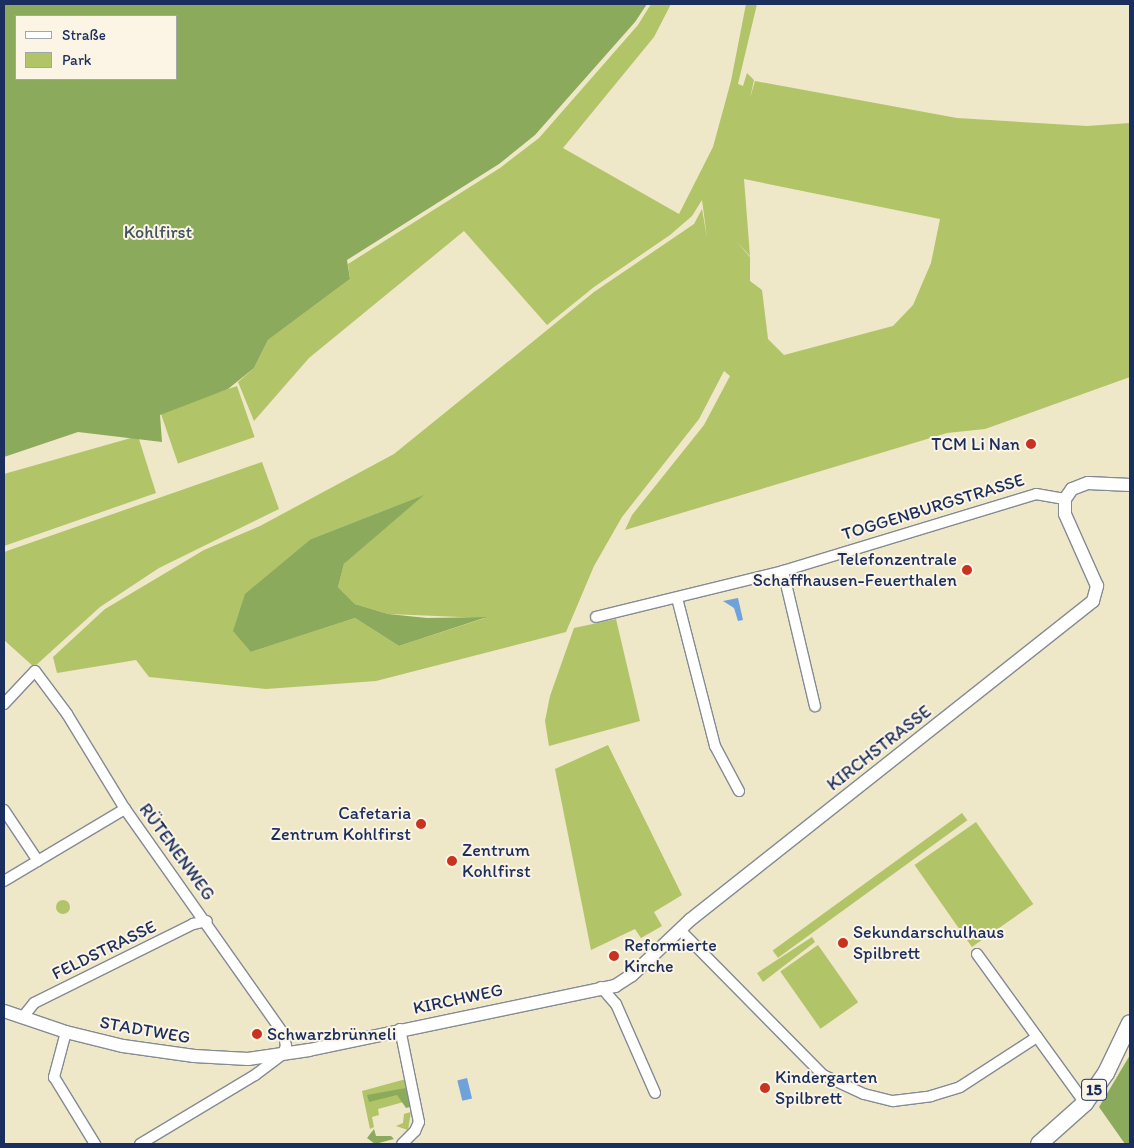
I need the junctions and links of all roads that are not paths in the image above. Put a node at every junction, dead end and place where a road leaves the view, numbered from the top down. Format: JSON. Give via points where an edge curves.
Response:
{"nodes":[{"id":1,"x":1130,"y":485,"type":"edge"},
{"id":2,"x":1066,"y":499,"type":"junction"},
{"id":3,"x":783,"y":571,"type":"junction"},
{"id":4,"x":677,"y":598,"type":"junction"},
{"id":5,"x":596,"y":618,"type":"dead end"},
{"id":6,"x":4,"y":704,"type":"edge"},
{"id":7,"x":815,"y":706,"type":"dead end"},
{"id":8,"x":739,"y":791,"type":"dead end"},
{"id":9,"x":125,"y":809,"type":"junction"},
{"id":10,"x":4,"y":810,"type":"edge"},
{"id":11,"x":38,"y":861,"type":"junction"},
{"id":12,"x":4,"y":881,"type":"edge"},
{"id":13,"x":207,"y":921,"type":"junction"},
{"id":14,"x":680,"y":930,"type":"junction"},
{"id":15,"x":977,"y":954,"type":"dead end"},
{"id":16,"x":601,"y":987,"type":"junction"},
{"id":17,"x":4,"y":1011,"type":"edge"},
{"id":18,"x":22,"y":1018,"type":"junction"},
{"id":19,"x":1130,"y":1023,"type":"edge"},
{"id":20,"x":400,"y":1030,"type":"junction"},
{"id":21,"x":66,"y":1032,"type":"junction"},
{"id":22,"x":1037,"y":1037,"type":"junction"},
{"id":23,"x":283,"y":1054,"type":"junction"},
{"id":24,"x":655,"y":1093,"type":"dead end"},
{"id":25,"x":1085,"y":1102,"type":"junction"},
{"id":26,"x":95,"y":1144,"type":"edge"},
{"id":27,"x":140,"y":1144,"type":"edge"},
{"id":28,"x":402,"y":1144,"type":"edge"},
{"id":29,"x":1039,"y":1144,"type":"edge"}],
"edges":[{"from":1,"to":2,"type":"street","via":[[1088,483],[1072,489]]},
{"from":2,"to":3,"type":"street","name":"TOGGENBURGSTRASSE","via":[[1036,494]]},
{"from":2,"to":14,"type":"street","name":"KIRCHSTRASSE","via":[[1065,514],[1097,586],[1093,601]]},
{"from":3,"to":4,"type":"street","name":"TOGGENBURGSTRASSE"},
{"from":3,"to":7,"type":"street"},
{"from":4,"to":5,"type":"street","name":"TOGGENBURGSTRASSE"},
{"from":4,"to":8,"type":"street","via":[[714,746]]},
{"from":6,"to":9,"type":"street","name":"RÜTENENWEG","via":[[35,671],[67,714]]},
{"from":9,"to":11,"type":"street"},
{"from":9,"to":13,"type":"street","name":"RÜTENENWEG"},
{"from":10,"to":11,"type":"street"},
{"from":11,"to":12,"type":"street"},
{"from":13,"to":18,"type":"street","name":"FELDSTRASSE","via":[[193,924],[34,1003]]},
{"from":13,"to":23,"type":"street","name":"RÜTENENWEG","via":[[278,1024],[286,1046]]},
{"from":14,"to":16,"type":"street","name":"KIRCHSTRASSE","via":[[626,980],[615,986]]},
{"from":14,"to":22,"type":"street","via":[[823,1075],[864,1094],[893,1101],[931,1096],[960,1087]]},
{"from":15,"to":22,"type":"street"},
{"from":16,"to":20,"type":"street","name":"KIRCHWEG"},
{"from":16,"to":24,"type":"street","via":[[616,1004]]},
{"from":17,"to":18,"type":"street","name":"STADTWEG"},
{"from":18,"to":21,"type":"street","name":"STADTWEG"},
{"from":19,"to":25,"type":"main road","number":"15","via":[[1106,1073]]},
{"from":20,"to":23,"type":"street","name":"KIRCHWEG"},
{"from":20,"to":28,"type":"street","via":[[419,1122]]},
{"from":21,"to":23,"type":"street","name":"STADTWEG","via":[[123,1046],[194,1056],[248,1059]]},
{"from":21,"to":26,"type":"street","via":[[54,1078]]},
{"from":22,"to":25,"type":"street"},
{"from":23,"to":27,"type":"street","name":"KIRCHWEG","via":[[255,1075]]},
{"from":25,"to":29,"type":"main road","number":"15"}]}
